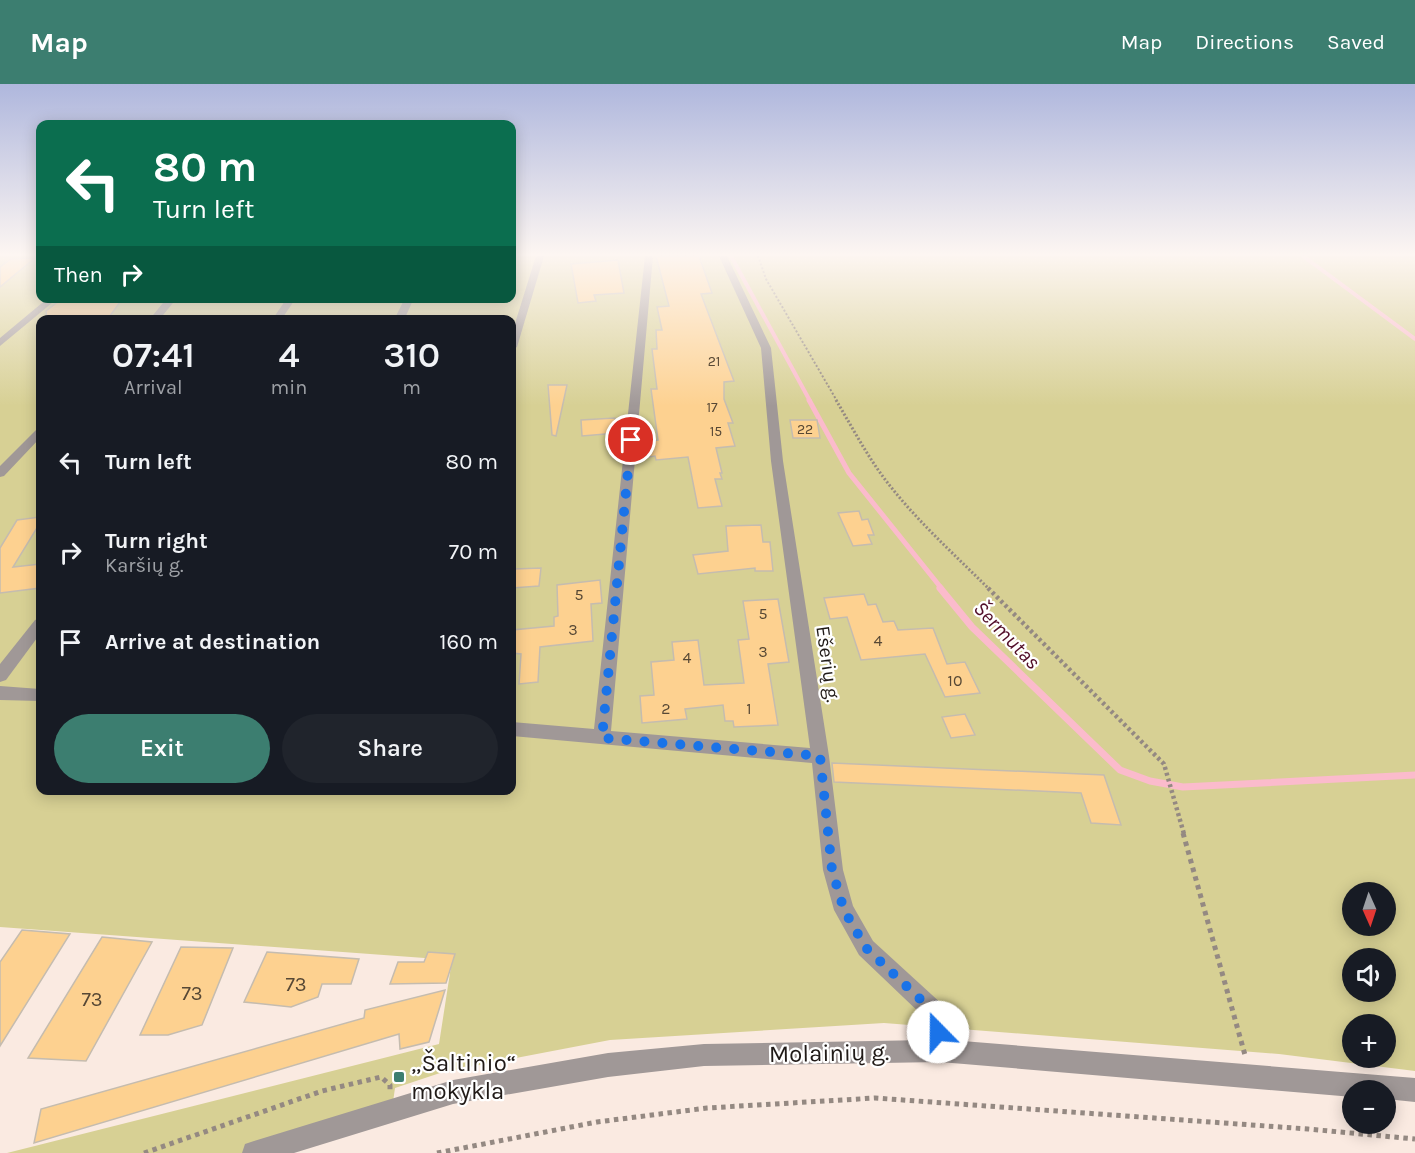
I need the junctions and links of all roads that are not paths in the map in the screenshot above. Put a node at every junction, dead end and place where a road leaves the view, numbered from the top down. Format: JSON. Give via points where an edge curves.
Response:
{"nodes":[{"id":1,"x":45,"y":306,"type":"edge"},
{"id":2,"x":525,"y":306,"type":"edge"},
{"id":3,"x":644,"y":306,"type":"edge"},
{"id":4,"x":746,"y":306,"type":"edge"},
{"id":5,"x":516,"y":334,"type":"edge"},
{"id":6,"x":0,"y":343,"type":"edge"},
{"id":7,"x":36,"y":436,"type":"edge"},
{"id":8,"x":0,"y":473,"type":"edge"},
{"id":9,"x":36,"y":629,"type":"edge"},
{"id":10,"x":0,"y":676,"type":"edge"},
{"id":11,"x":0,"y":693,"type":"edge"},
{"id":12,"x":36,"y":695,"type":"edge"},
{"id":13,"x":516,"y":729,"type":"edge"},
{"id":14,"x":602,"y":738,"type":"junction"},
{"id":15,"x":820,"y":756,"type":"junction"},
{"id":16,"x":940,"y":1051,"type":"junction"},
{"id":17,"x":1415,"y":1090,"type":"edge"},
{"id":18,"x":254,"y":1153,"type":"edge"}],
"edges":[{"from":1,"to":6,"type":"street"},
{"from":2,"to":5,"type":"street"},
{"from":3,"to":14,"type":"street"},
{"from":4,"to":15,"type":"street","name":"Ešerių g.","via":[[766,348],[777,461]]},
{"from":7,"to":8,"type":"street"},
{"from":9,"to":10,"type":"street"},
{"from":11,"to":12,"type":"street"},
{"from":13,"to":14,"type":"street"},
{"from":14,"to":15,"type":"street"},
{"from":15,"to":16,"type":"street","name":"Ešerių g.","via":[[832,870],[844,910],[866,948],[935,1013]]},
{"from":16,"to":17,"type":"street","name":"Molainių g."},
{"from":16,"to":18,"type":"street","name":"Molainių g.","via":[[704,1054],[629,1062],[463,1090]]}]}
